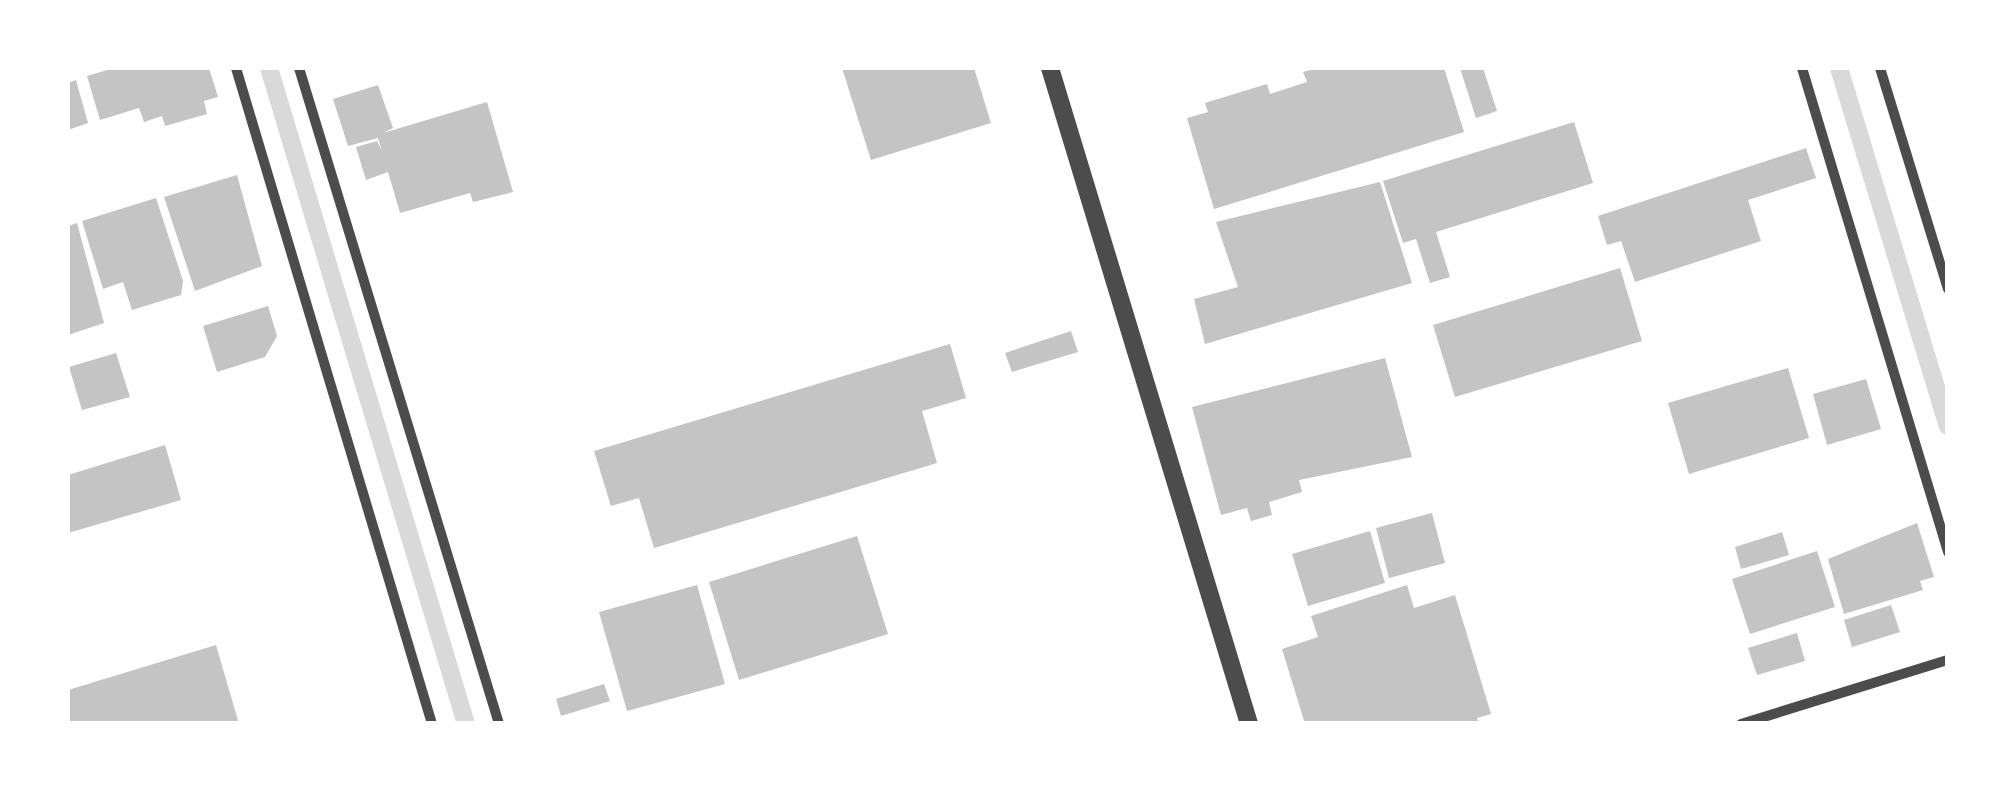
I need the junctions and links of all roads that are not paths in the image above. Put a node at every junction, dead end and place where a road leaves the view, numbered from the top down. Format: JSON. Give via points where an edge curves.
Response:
{"nodes":[{"id":1,"x":236,"y":68,"type":"edge"},
{"id":2,"x":299,"y":68,"type":"edge"},
{"id":3,"x":1050,"y":68,"type":"edge"},
{"id":4,"x":1802,"y":68,"type":"edge"},
{"id":5,"x":1880,"y":68,"type":"edge"},
{"id":6,"x":1948,"y":289,"type":"edge"},
{"id":7,"x":1948,"y":552,"type":"edge"},
{"id":8,"x":1948,"y":660,"type":"edge"},
{"id":9,"x":432,"y":724,"type":"edge"},
{"id":10,"x":499,"y":724,"type":"edge"},
{"id":11,"x":1249,"y":724,"type":"edge"},
{"id":12,"x":1741,"y":724,"type":"edge"}],
"edges":[{"from":1,"to":9,"type":"street"},
{"from":2,"to":10,"type":"street"},
{"from":3,"to":11,"type":"street"},
{"from":4,"to":7,"type":"street"},
{"from":5,"to":6,"type":"street"},
{"from":8,"to":12,"type":"street"}]}
